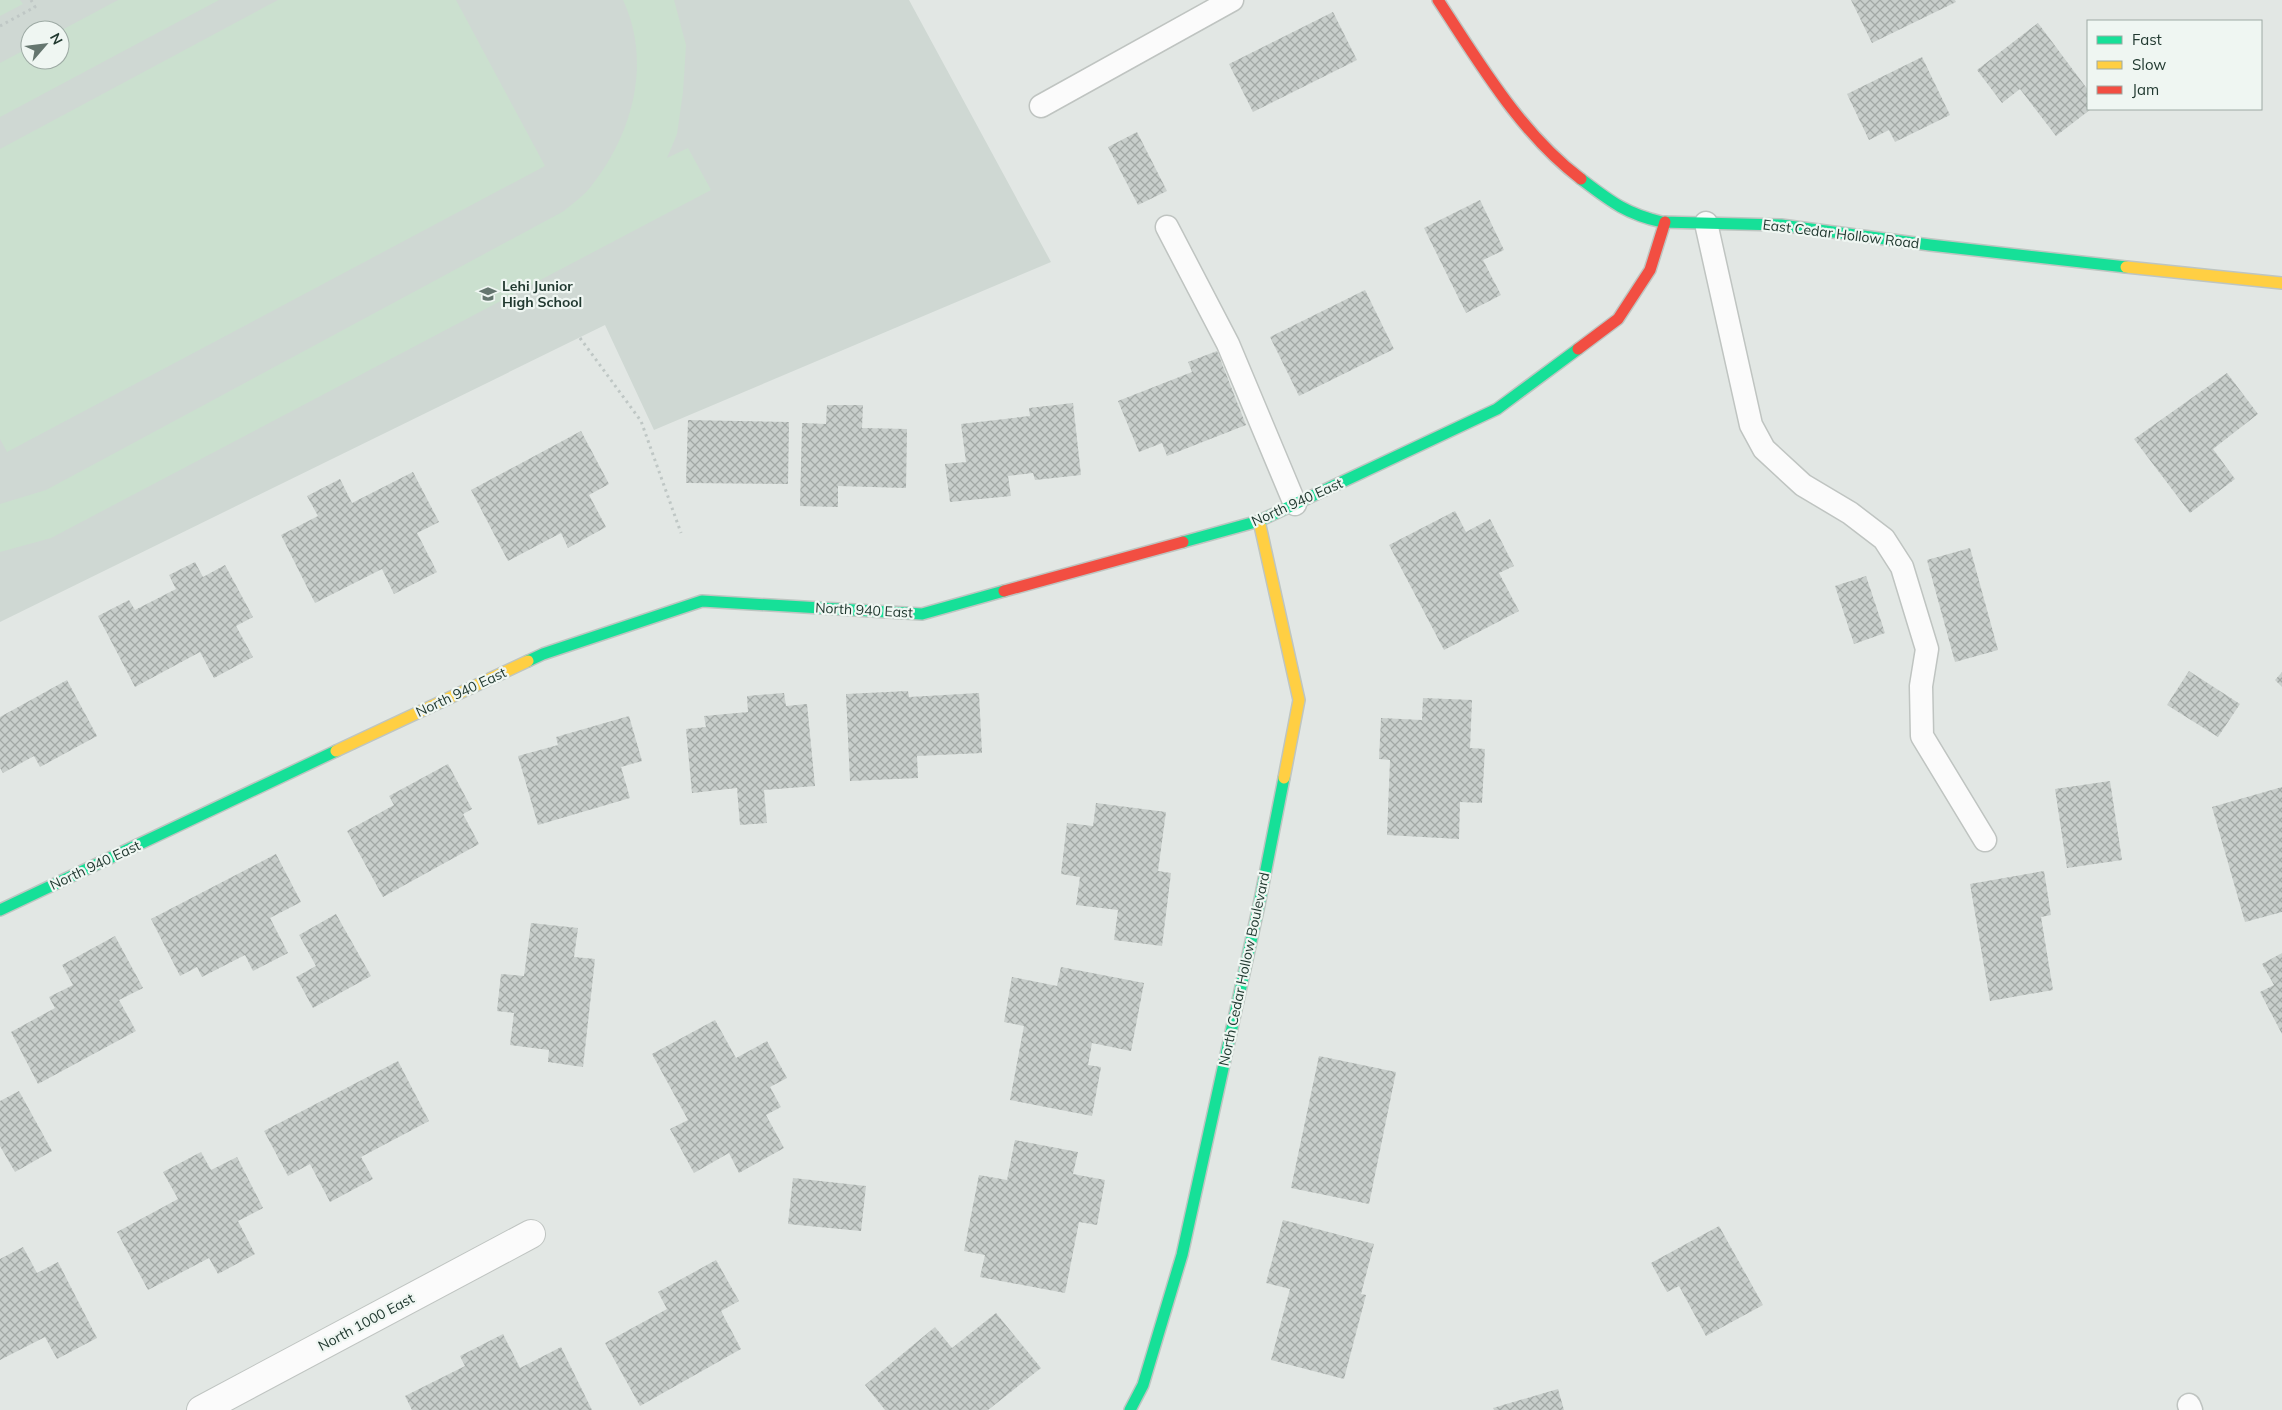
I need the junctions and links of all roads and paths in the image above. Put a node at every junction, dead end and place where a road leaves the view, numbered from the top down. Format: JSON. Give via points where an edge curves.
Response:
{"nodes":[{"id":1,"x":31,"y":0,"type":"edge"},
{"id":2,"x":1232,"y":0,"type":"edge"},
{"id":3,"x":1438,"y":0,"type":"edge"},
{"id":4,"x":0,"y":26,"type":"edge"},
{"id":5,"x":1041,"y":106,"type":"dead end"},
{"id":6,"x":1665,"y":222,"type":"junction"},
{"id":7,"x":1706,"y":223,"type":"junction"},
{"id":8,"x":1167,"y":226,"type":"dead end"},
{"id":9,"x":2282,"y":283,"type":"edge"},
{"id":10,"x":580,"y":338,"type":"dead end"},
{"id":11,"x":1295,"y":504,"type":"junction"},
{"id":12,"x":1259,"y":521,"type":"junction"},
{"id":13,"x":681,"y":533,"type":"dead end"},
{"id":14,"x":1985,"y":840,"type":"dead end"},
{"id":15,"x":0,"y":910,"type":"edge"},
{"id":16,"x":531,"y":1234,"type":"dead end"},
{"id":17,"x":201,"y":1410,"type":"edge"},
{"id":18,"x":1130,"y":1410,"type":"edge"}],
"edges":[{"from":1,"to":4,"type":"path","via":[[35,7]]},
{"from":2,"to":5,"type":"lane"},
{"from":3,"to":6,"type":"street","name":"East Cedar Hollow Road","via":[[1487,74],[1561,164],[1626,211]]},
{"from":6,"to":7,"type":"street","name":"East Cedar Hollow Road"},
{"from":6,"to":11,"type":"street","name":"North 940 East","via":[[1650,270],[1618,319],[1497,409]]},
{"from":7,"to":9,"type":"street","name":"East Cedar Hollow Road","via":[[1779,225],[2024,256]]},
{"from":7,"to":14,"type":"lane","via":[[1751,425],[1764,449],[1803,485],[1850,513],[1884,539],[1902,567],[1927,649],[1921,686],[1922,736]]},
{"from":8,"to":11,"type":"lane","via":[[1228,344]]},
{"from":10,"to":13,"type":"path","via":[[641,421]]},
{"from":11,"to":12,"type":"street","name":"North 940 East"},
{"from":12,"to":15,"type":"street","name":"North 940 East","via":[[922,614],[702,601],[543,654]]},
{"from":12,"to":18,"type":"street","name":"North Cedar Hollow Boulevard","via":[[1299,700],[1259,905],[1182,1255],[1144,1385]]},
{"from":16,"to":17,"type":"street","name":"North 1000 East"}]}
